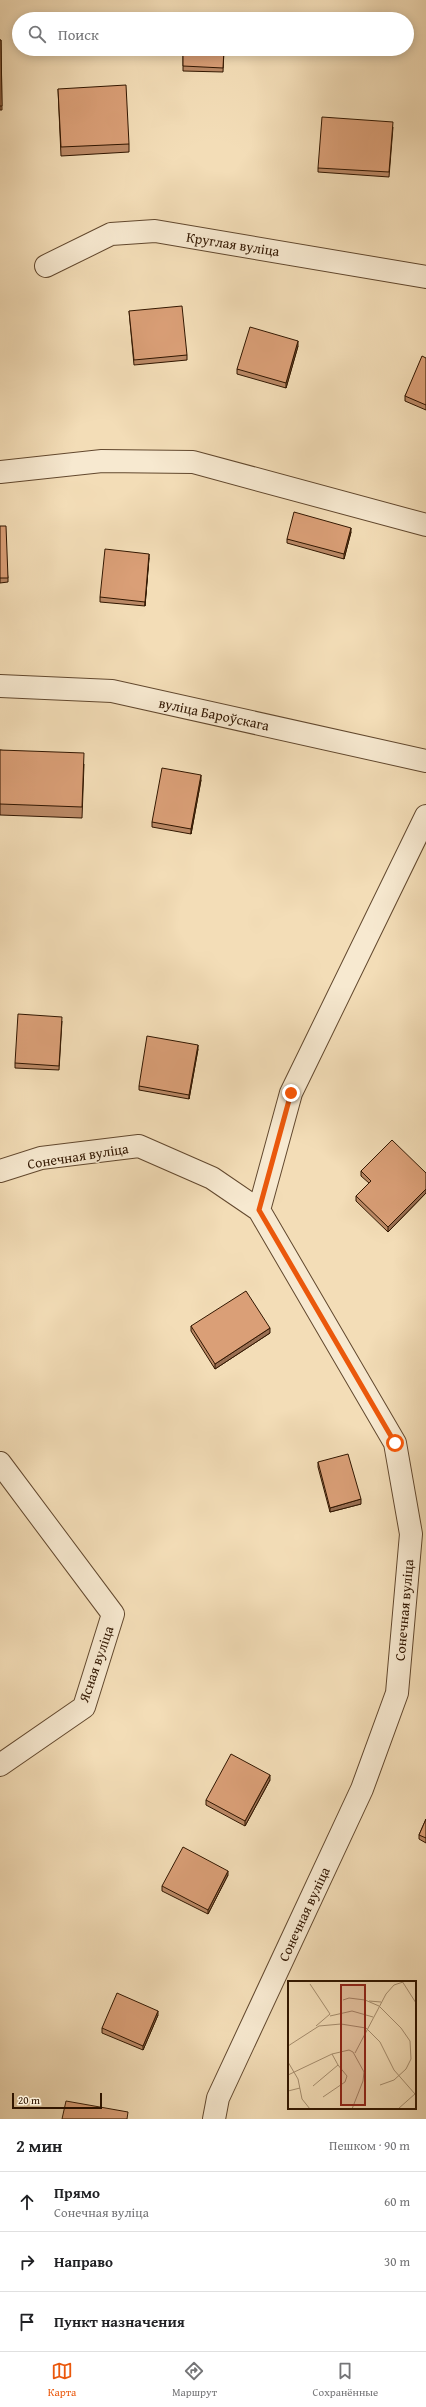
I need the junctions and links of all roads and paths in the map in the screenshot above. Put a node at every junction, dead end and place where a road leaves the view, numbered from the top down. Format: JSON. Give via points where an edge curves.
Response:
{"nodes":[{"id":1,"x":46,"y":266,"type":"dead end"},
{"id":2,"x":426,"y":276,"type":"edge"},
{"id":3,"x":0,"y":472,"type":"edge"},
{"id":4,"x":426,"y":525,"type":"edge"},
{"id":5,"x":0,"y":686,"type":"edge"},
{"id":6,"x":426,"y":761,"type":"edge"},
{"id":7,"x":426,"y":816,"type":"edge"},
{"id":8,"x":0,"y":1171,"type":"edge"},
{"id":9,"x":259,"y":1210,"type":"junction"},
{"id":10,"x":0,"y":1463,"type":"edge"},
{"id":11,"x":0,"y":1765,"type":"edge"},
{"id":12,"x":214,"y":2119,"type":"edge"}],
"edges":[{"from":1,"to":2,"type":"street","name":"Круглая вуліца","via":[[112,234],[155,231]]},
{"from":3,"to":4,"type":"street","via":[[102,461],[193,462]]},
{"from":5,"to":6,"type":"street","name":"вуліца Бароўскага","via":[[112,692]]},
{"from":7,"to":9,"type":"street","via":[[291,1093]]},
{"from":8,"to":9,"type":"street","name":"Сонечная вуліца","via":[[40,1158],[139,1146],[212,1178]]},
{"from":9,"to":12,"type":"street","name":"Сонечная вуліца","via":[[395,1443],[411,1534],[397,1693],[362,1789],[218,2098]]},
{"from":10,"to":11,"type":"street","name":"Ясная вуліца","via":[[113,1614],[84,1707]]}]}
